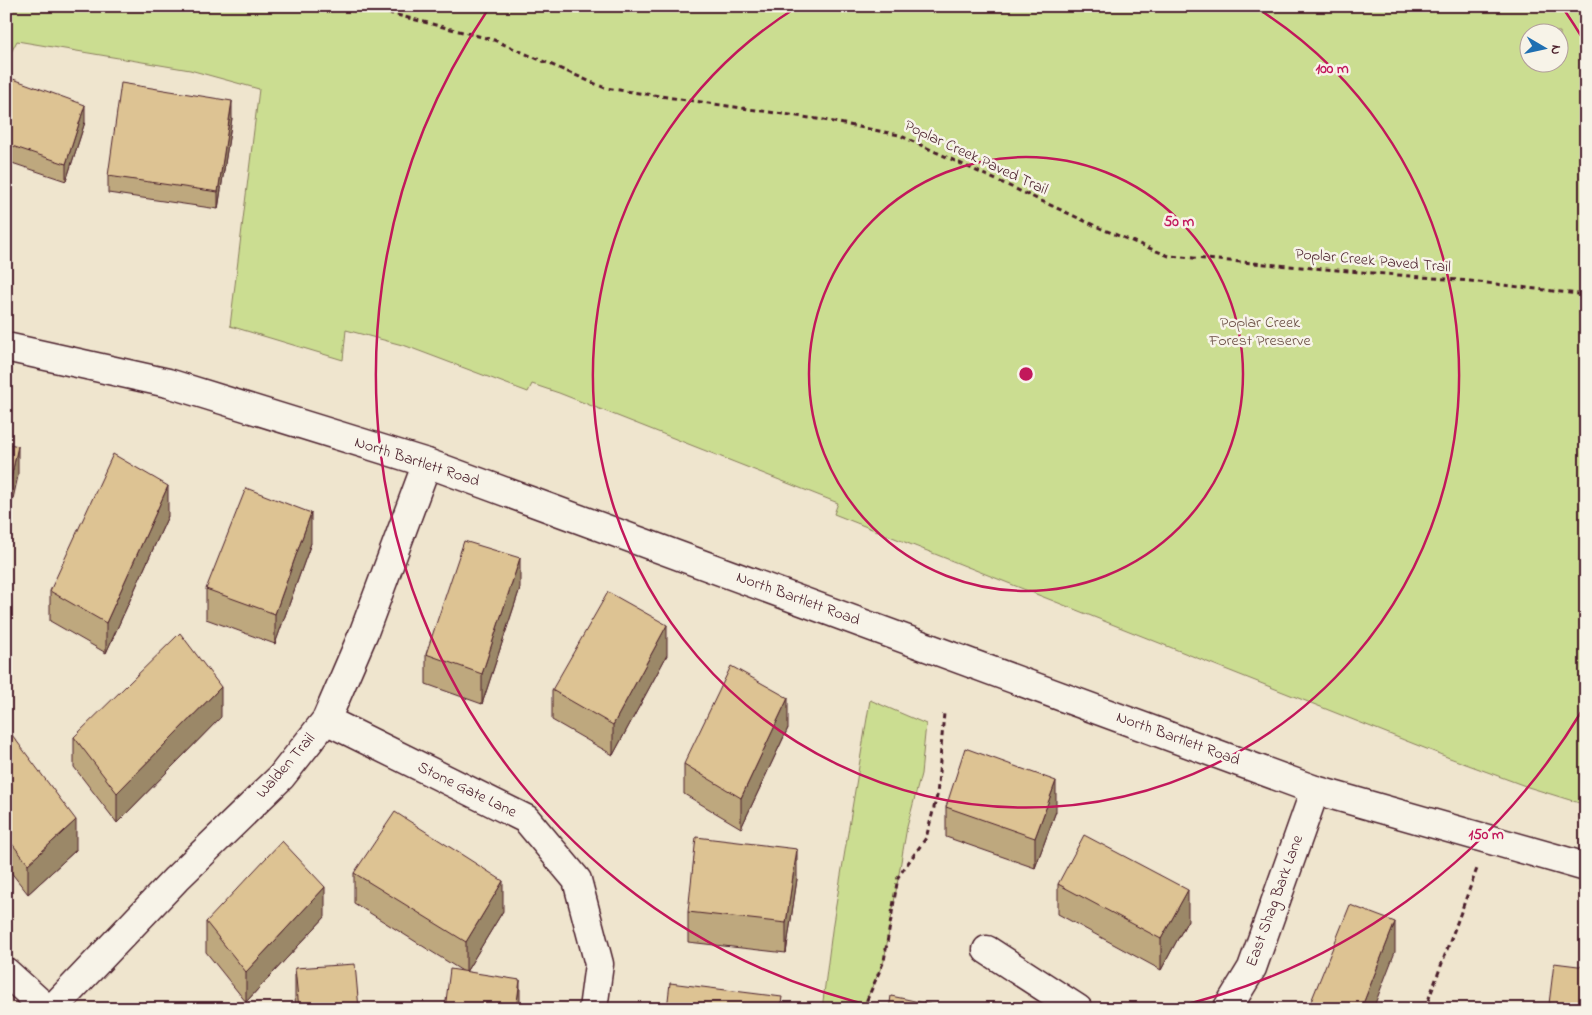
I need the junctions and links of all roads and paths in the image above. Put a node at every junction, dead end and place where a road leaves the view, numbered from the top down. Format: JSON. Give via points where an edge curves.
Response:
{"nodes":[{"id":1,"x":362,"y":6,"type":"edge"},
{"id":2,"x":1586,"y":295,"type":"edge"},
{"id":3,"x":6,"y":347,"type":"edge"},
{"id":4,"x":426,"y":462,"type":"junction"},
{"id":5,"x":944,"y":713,"type":"dead end"},
{"id":6,"x":326,"y":720,"type":"junction"},
{"id":7,"x":1316,"y":790,"type":"junction"},
{"id":8,"x":1488,"y":839,"type":"junction"},
{"id":9,"x":1586,"y":867,"type":"edge"},
{"id":10,"x":988,"y":950,"type":"dead end"},
{"id":11,"x":6,"y":972,"type":"edge"},
{"id":12,"x":47,"y":1009,"type":"edge"},
{"id":13,"x":52,"y":1009,"type":"edge"},
{"id":14,"x":593,"y":1009,"type":"edge"},
{"id":15,"x":863,"y":1009,"type":"edge"},
{"id":16,"x":1078,"y":1009,"type":"edge"},
{"id":17,"x":1227,"y":1009,"type":"edge"},
{"id":18,"x":1425,"y":1009,"type":"edge"}],
"edges":[{"from":1,"to":2,"type":"path","name":"Poplar Creek Paved Trail","via":[[494,40],[605,88],[824,120],[899,135],[1102,229],[1169,256],[1470,281]]},
{"from":3,"to":4,"type":"street","name":"North Bartlett Road","via":[[168,383]]},
{"from":4,"to":6,"type":"street","name":"Walden Trail","via":[[364,632]]},
{"from":4,"to":7,"type":"street","name":"North Bartlett Road"},
{"from":5,"to":15,"type":"path","via":[[937,796],[926,838],[898,877],[884,961]]},
{"from":6,"to":13,"type":"street","name":"Walden Trail","via":[[281,777],[176,879]]},
{"from":6,"to":14,"type":"street","name":"Stone Gate Lane","via":[[526,819],[577,880],[599,964]]},
{"from":7,"to":8,"type":"street","name":"North Bartlett Road"},
{"from":7,"to":17,"type":"street","name":"East Shag Bark Lane","via":[[1252,968]]},
{"from":8,"to":9,"type":"street","name":"North Bartlett Road"},
{"from":8,"to":18,"type":"path"},
{"from":10,"to":16,"type":"street"},
{"from":11,"to":12,"type":"street"}]}
